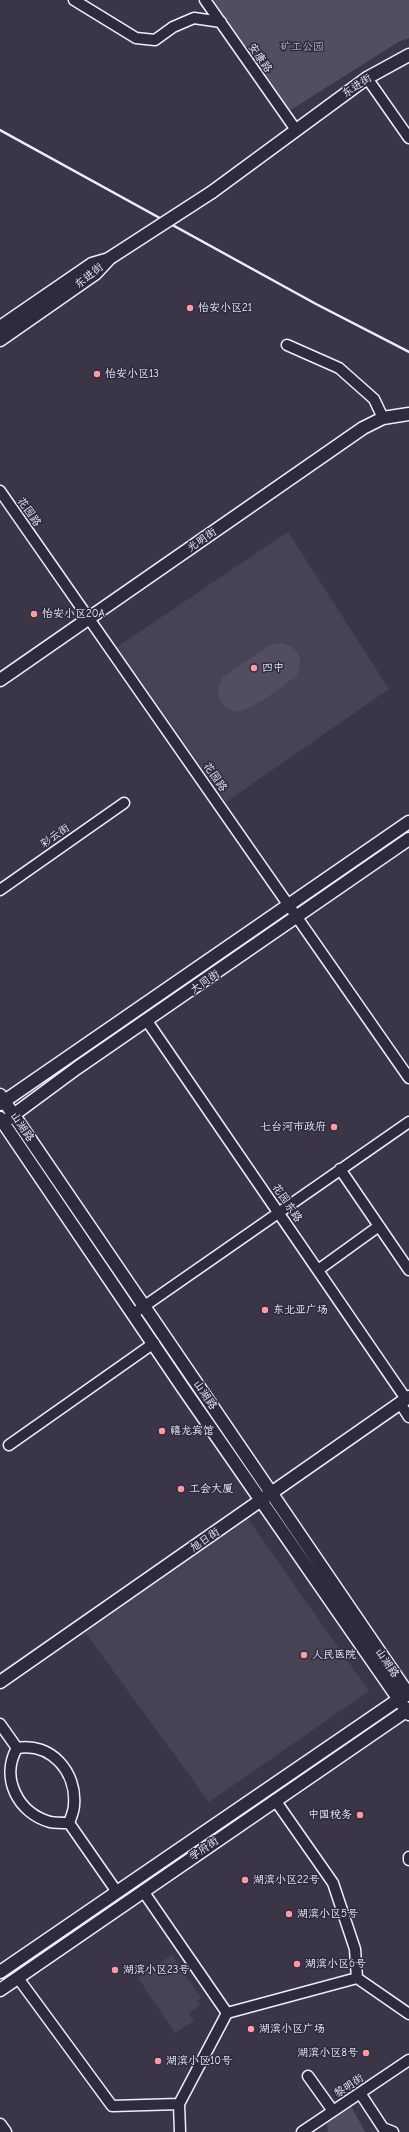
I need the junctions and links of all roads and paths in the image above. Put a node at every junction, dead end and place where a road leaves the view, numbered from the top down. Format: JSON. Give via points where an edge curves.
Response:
{"nodes":[{"id":1,"x":74,"y":0,"type":"edge"},
{"id":2,"x":205,"y":0,"type":"edge"},
{"id":3,"x":221,"y":22,"type":"junction"},
{"id":4,"x":409,"y":55,"type":"edge"},
{"id":5,"x":367,"y":78,"type":"junction"},
{"id":6,"x":296,"y":130,"type":"junction"},
{"id":7,"x":409,"y":138,"type":"edge"},
{"id":8,"x":110,"y":258,"type":"junction"},
{"id":9,"x":0,"y":327,"type":"edge"},
{"id":10,"x":0,"y":340,"type":"edge"},
{"id":11,"x":287,"y":345,"type":"dead end"},
{"id":12,"x":409,"y":414,"type":"edge"},
{"id":13,"x":383,"y":418,"type":"junction"},
{"id":14,"x":0,"y":491,"type":"edge"},
{"id":15,"x":89,"y":618,"type":"junction"},
{"id":16,"x":0,"y":680,"type":"edge"},
{"id":17,"x":124,"y":802,"type":"dead end"},
{"id":18,"x":409,"y":822,"type":"edge"},
{"id":19,"x":409,"y":839,"type":"edge"},
{"id":20,"x":0,"y":890,"type":"edge"},
{"id":21,"x":289,"y":904,"type":"junction"},
{"id":22,"x":298,"y":917,"type":"junction"},
{"id":23,"x":147,"y":1021,"type":"junction"},
{"id":24,"x":409,"y":1078,"type":"edge"},
{"id":25,"x":1,"y":1100,"type":"edge"},
{"id":26,"x":13,"y":1114,"type":"junction"},
{"id":27,"x":1,"y":1121,"type":"edge"},
{"id":28,"x":409,"y":1122,"type":"edge"},
{"id":29,"x":340,"y":1169,"type":"junction"},
{"id":30,"x":278,"y":1212,"type":"junction"},
{"id":31,"x":379,"y":1226,"type":"junction"},
{"id":32,"x":318,"y":1270,"type":"junction"},
{"id":33,"x":409,"y":1270,"type":"edge"},
{"id":34,"x":144,"y":1306,"type":"junction"},
{"id":35,"x":133,"y":1314,"type":"junction"},
{"id":36,"x":154,"y":1343,"type":"junction"},
{"id":37,"x":405,"y":1400,"type":"edge"},
{"id":38,"x":409,"y":1417,"type":"edge"},
{"id":39,"x":9,"y":1445,"type":"dead end"},
{"id":40,"x":271,"y":1493,"type":"junction"},
{"id":41,"x":261,"y":1500,"type":"junction"},
{"id":42,"x":0,"y":1682,"type":"edge"},
{"id":43,"x":405,"y":1696,"type":"edge"},
{"id":44,"x":408,"y":1711,"type":"edge"},
{"id":45,"x":0,"y":1724,"type":"edge"},
{"id":46,"x":16,"y":1748,"type":"junction"},
{"id":47,"x":275,"y":1800,"type":"junction"},
{"id":48,"x":69,"y":1823,"type":"junction"},
{"id":49,"x":176,"y":1851,"type":"junction"},
{"id":50,"x":184,"y":1863,"type":"junction"},
{"id":51,"x":143,"y":1891,"type":"junction"},
{"id":52,"x":117,"y":1892,"type":"junction"},
{"id":53,"x":0,"y":1972,"type":"edge"},
{"id":54,"x":18,"y":1978,"type":"junction"},
{"id":55,"x":357,"y":1978,"type":"junction"},
{"id":56,"x":0,"y":1990,"type":"edge"},
{"id":57,"x":227,"y":2013,"type":"junction"},
{"id":58,"x":409,"y":2014,"type":"edge"},
{"id":59,"x":409,"y":2060,"type":"edge"},
{"id":60,"x":308,"y":2076,"type":"dead end"},
{"id":61,"x":360,"y":2093,"type":"junction"},
{"id":62,"x":179,"y":2104,"type":"junction"},
{"id":63,"x":333,"y":2111,"type":"junction"},
{"id":64,"x":0,"y":2125,"type":"edge"},
{"id":65,"x":5,"y":2132,"type":"edge"},
{"id":66,"x":180,"y":2132,"type":"edge"},
{"id":67,"x":302,"y":2132,"type":"edge"},
{"id":68,"x":393,"y":2132,"type":"edge"}],
"edges":[{"from":1,"to":3,"type":"street","via":[[136,38],[155,40],[173,27],[194,18]]},
{"from":2,"to":3,"type":"street","name":"安康路"},
{"from":3,"to":6,"type":"street","name":"安康路"},
{"from":4,"to":5,"type":"main road","name":"东进街"},
{"from":5,"to":6,"type":"main road","name":"东进街"},
{"from":5,"to":7,"type":"street"},
{"from":6,"to":8,"type":"main road","name":"东进街","bridge":true,"via":[[212,192]]},
{"from":8,"to":9,"type":"main road","name":"东进街","via":[[92,264]]},
{"from":8,"to":10,"type":"main road","name":"东进街","via":[[96,273]]},
{"from":11,"to":13,"type":"street","via":[[339,368],[374,399]]},
{"from":12,"to":13,"type":"main road","name":"光明街"},
{"from":13,"to":15,"type":"main road","name":"光明街","via":[[363,428]]},
{"from":14,"to":15,"type":"street","name":"花园路"},
{"from":15,"to":16,"type":"main road","name":"光明街"},
{"from":15,"to":21,"type":"street","name":"花园路"},
{"from":17,"to":20,"type":"street","name":"彩云街"},
{"from":18,"to":21,"type":"main road","name":"大同街"},
{"from":19,"to":22,"type":"main road","name":"大同街"},
{"from":21,"to":22,"type":"street","name":"花园路"},
{"from":21,"to":25,"type":"main road","name":"大同街"},
{"from":22,"to":23,"type":"main road","name":"大同街"},
{"from":22,"to":24,"type":"street","name":"花园路"},
{"from":23,"to":26,"type":"main road","name":"大同街"},
{"from":23,"to":30,"type":"street","name":"花园东路"},
{"from":25,"to":26,"type":"main road","name":"山湖路"},
{"from":26,"to":27,"type":"main road","name":"大同街"},
{"from":26,"to":34,"type":"main road","name":"山湖路"},
{"from":27,"to":35,"type":"main road","name":"山湖路"},
{"from":28,"to":29,"type":"street"},
{"from":29,"to":30,"type":"street"},
{"from":29,"to":31,"type":"street"},
{"from":30,"to":32,"type":"street","name":"花园东路"},
{"from":30,"to":34,"type":"street"},
{"from":31,"to":32,"type":"street"},
{"from":31,"to":33,"type":"street"},
{"from":32,"to":37,"type":"street","name":"花园东路"},
{"from":34,"to":35,"type":"street"},
{"from":34,"to":40,"type":"main road","name":"山湖路"},
{"from":35,"to":36,"type":"main road","name":"山湖路"},
{"from":36,"to":39,"type":"street"},
{"from":36,"to":41,"type":"main road","name":"山湖路"},
{"from":37,"to":38,"type":"street","name":"花园东路"},
{"from":37,"to":40,"type":"main road","name":"旭日街"},
{"from":40,"to":41,"type":"main road","name":"旭日街"},
{"from":40,"to":43,"type":"main road","name":"山湖路"},
{"from":41,"to":42,"type":"main road","name":"旭日街"},
{"from":41,"to":43,"type":"main road","name":"山湖路"},
{"from":43,"to":44,"type":"main road","name":"山湖路"},
{"from":43,"to":49,"type":"main road","name":"学府街"},
{"from":44,"to":47,"type":"main road","name":"学府街"},
{"from":45,"to":46,"type":"street"},
{"from":46,"to":48,"type":"street","via":[[12,1760],[11,1783],[13,1792],[20,1802],[40,1818]]},
{"from":46,"to":48,"type":"street","via":[[29,1747],[45,1752],[58,1760],[66,1770],[74,1795],[74,1807]]},
{"from":47,"to":50,"type":"main road","name":"学府街"},
{"from":47,"to":55,"type":"street","via":[[334,1883],[355,1949]]},
{"from":48,"to":52,"type":"street"},
{"from":49,"to":50,"type":"main road","via":[[184,1854]]},
{"from":49,"to":52,"type":"main road","name":"学府街"},
{"from":50,"to":51,"type":"main road","name":"学府街"},
{"from":51,"to":54,"type":"main road","name":"学府街"},
{"from":51,"to":57,"type":"street"},
{"from":52,"to":53,"type":"main road","name":"学府街"},
{"from":54,"to":56,"type":"main road","name":"学府街"},
{"from":54,"to":62,"type":"street","via":[[112,2106]]},
{"from":55,"to":57,"type":"street"},
{"from":55,"to":58,"type":"street"},
{"from":57,"to":62,"type":"street"},
{"from":59,"to":61,"type":"street","name":"黎明街"},
{"from":60,"to":63,"type":"street"},
{"from":61,"to":63,"type":"street","name":"黎明街"},
{"from":61,"to":68,"type":"street","via":[[383,2128]]},
{"from":62,"to":66,"type":"street"},
{"from":63,"to":67,"type":"street","name":"黎明街"},
{"from":64,"to":65,"type":"main road"}]}
